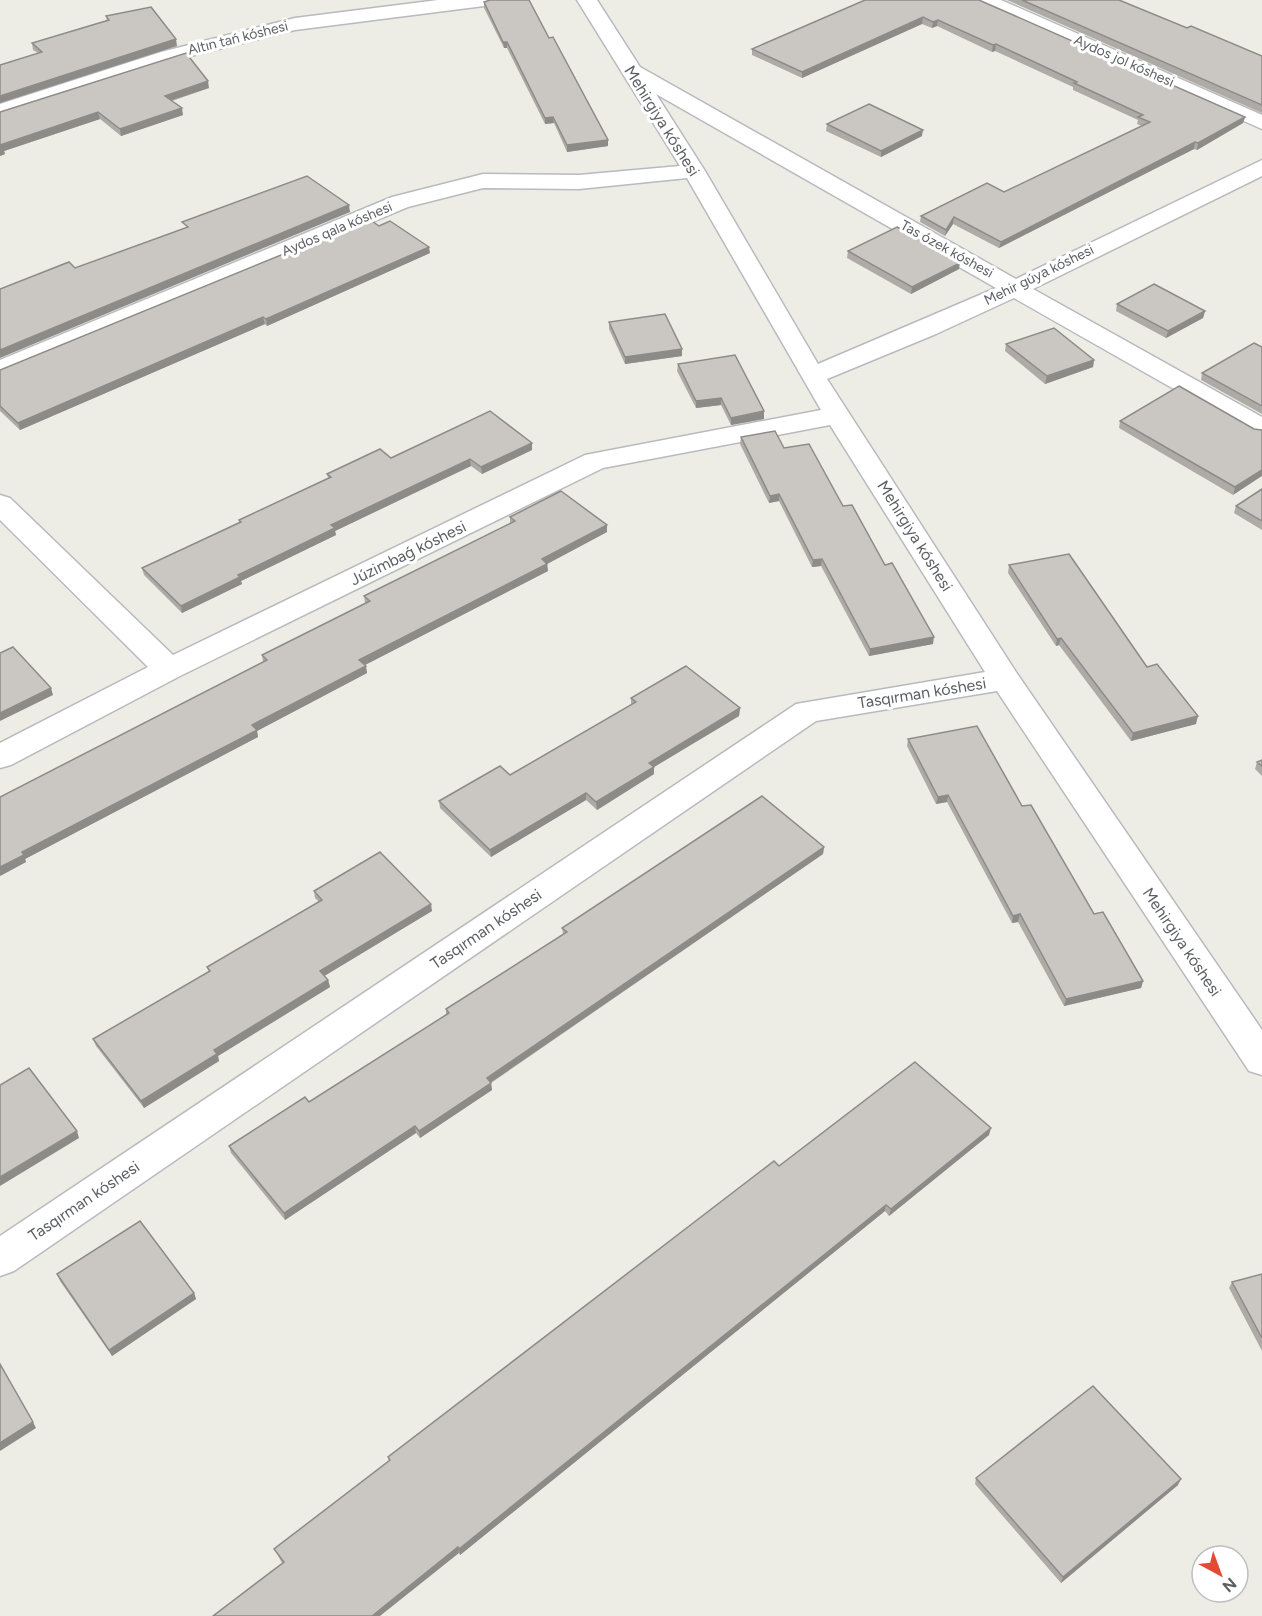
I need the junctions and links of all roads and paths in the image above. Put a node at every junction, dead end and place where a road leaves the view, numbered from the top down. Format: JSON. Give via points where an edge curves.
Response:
{"nodes":[{"id":1,"x":484,"y":0,"type":"edge"},
{"id":2,"x":587,"y":0,"type":"edge"},
{"id":3,"x":985,"y":0,"type":"edge"},
{"id":4,"x":631,"y":71,"type":"junction"},
{"id":5,"x":0,"y":111,"type":"edge"},
{"id":6,"x":1262,"y":123,"type":"edge"},
{"id":7,"x":1262,"y":167,"type":"edge"},
{"id":8,"x":693,"y":171,"type":"junction"},
{"id":9,"x":1015,"y":288,"type":"junction"},
{"id":10,"x":0,"y":369,"type":"edge"},
{"id":11,"x":812,"y":376,"type":"junction"},
{"id":12,"x":838,"y":415,"type":"junction"},
{"id":13,"x":1262,"y":428,"type":"edge"},
{"id":14,"x":0,"y":504,"type":"edge"},
{"id":15,"x":169,"y":669,"type":"junction"},
{"id":16,"x":1005,"y":679,"type":"junction"},
{"id":17,"x":0,"y":757,"type":"edge"},
{"id":18,"x":1262,"y":1060,"type":"edge"},
{"id":19,"x":0,"y":1258,"type":"edge"}],
"edges":[{"from":1,"to":5,"type":"street","name":"Altın tań kóshesi","via":[[295,24],[168,56]]},
{"from":2,"to":4,"type":"street","name":"Mehirgiya kóshesi"},
{"from":3,"to":6,"type":"street","name":"Aydos jol kóshesi"},
{"from":4,"to":8,"type":"street","name":"Mehirgiya kóshesi"},
{"from":4,"to":9,"type":"street","name":"Tas ózek kóshesi"},
{"from":7,"to":9,"type":"street","name":"Mehir gúyа kóshesi"},
{"from":8,"to":10,"type":"street","name":"Aydos qala kóshesi","via":[[579,182],[483,181],[400,202]]},
{"from":8,"to":11,"type":"street","name":"Mehirgiya kóshesi"},
{"from":9,"to":11,"type":"street","name":"Mehir gúyа kóshesi","via":[[864,357]]},
{"from":9,"to":13,"type":"street","name":"Tas ózek kóshesi"},
{"from":11,"to":12,"type":"street","name":"Mehirgiya kóshesi"},
{"from":12,"to":15,"type":"street","name":"Júzimbaǵ kóshesi","via":[[595,461]]},
{"from":12,"to":16,"type":"street","name":"Mehirgiya kóshesi"},
{"from":14,"to":15,"type":"street"},
{"from":15,"to":17,"type":"street","name":"Júzimbaǵ kóshesi"},
{"from":16,"to":18,"type":"street","name":"Mehirgiya kóshesi"},
{"from":16,"to":19,"type":"street","name":"Tasqırman kóshesi","via":[[807,712]]}]}
